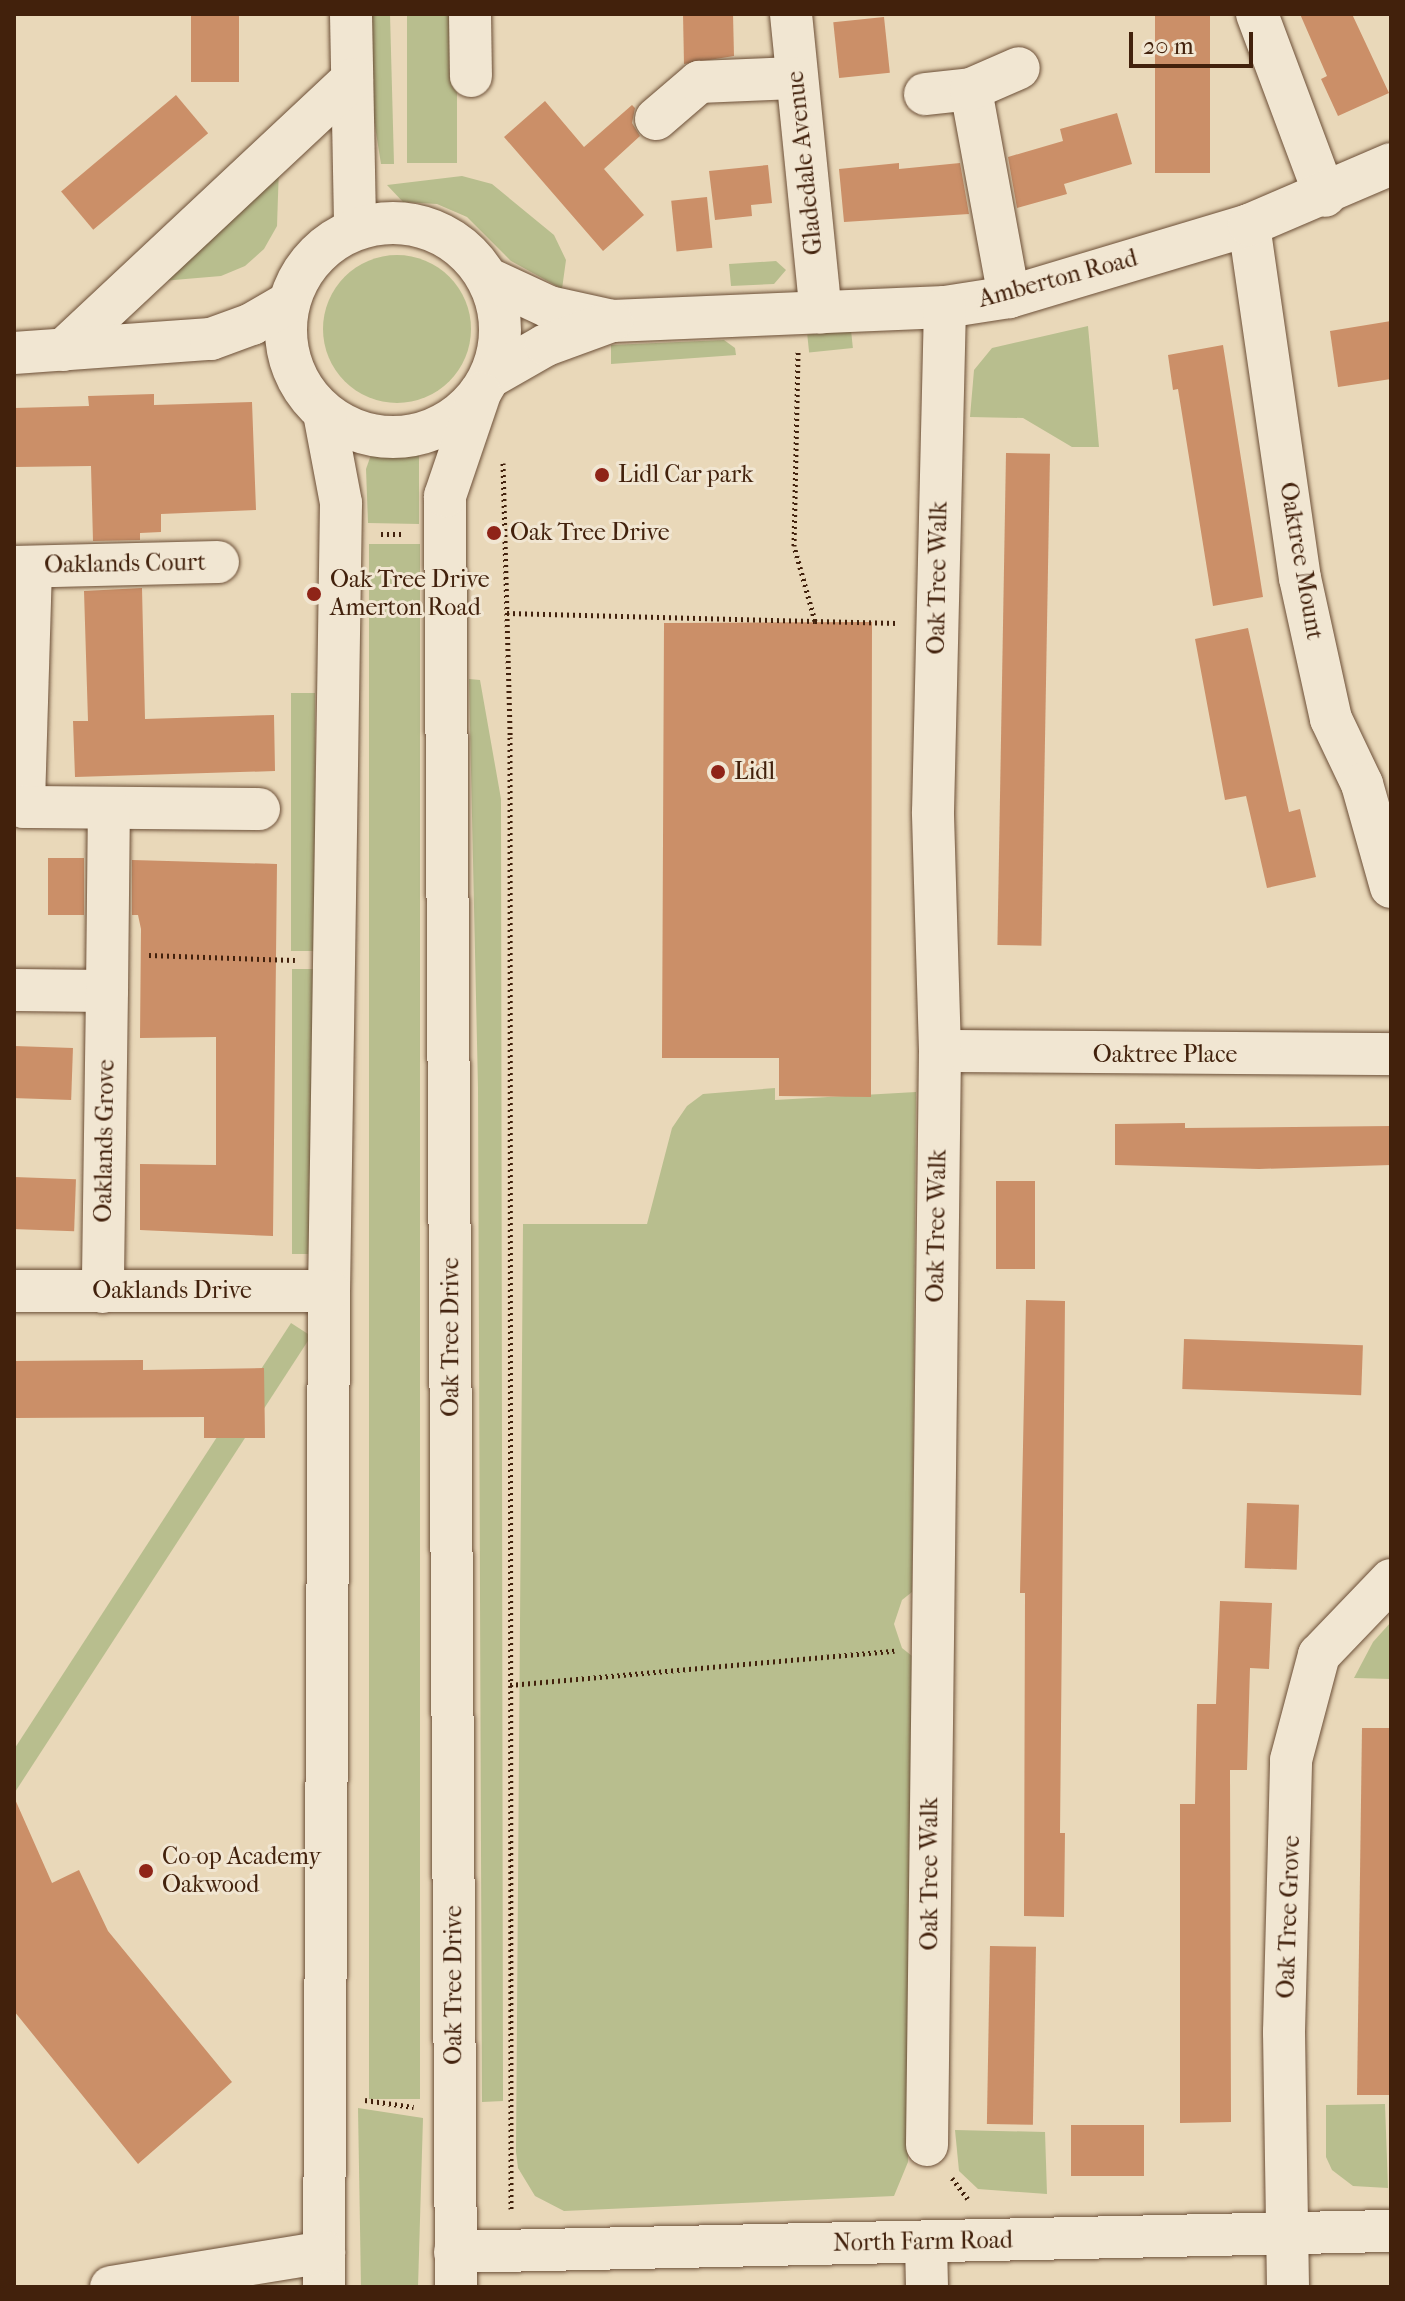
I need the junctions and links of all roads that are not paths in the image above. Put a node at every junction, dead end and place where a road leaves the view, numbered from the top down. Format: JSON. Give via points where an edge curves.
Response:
{"nodes":[{"id":1,"x":351,"y":14,"type":"edge"},
{"id":2,"x":470,"y":14,"type":"edge"},
{"id":3,"x":791,"y":14,"type":"edge"},
{"id":4,"x":1257,"y":14,"type":"edge"},
{"id":5,"x":1019,"y":68,"type":"dead end"},
{"id":6,"x":471,"y":76,"type":"dead end"},
{"id":7,"x":794,"y":78,"type":"junction"},
{"id":8,"x":352,"y":80,"type":"junction"},
{"id":9,"x":971,"y":89,"type":"junction"},
{"id":10,"x":925,"y":94,"type":"dead end"},
{"id":11,"x":656,"y":119,"type":"dead end"},
{"id":12,"x":1391,"y":164,"type":"edge"},
{"id":13,"x":1325,"y":196,"type":"junction"},
{"id":14,"x":1249,"y":225,"type":"junction"},
{"id":15,"x":355,"y":228,"type":"junction"},
{"id":16,"x":489,"y":279,"type":"junction"},
{"id":17,"x":1009,"y":297,"type":"junction"},
{"id":18,"x":288,"y":303,"type":"junction"},
{"id":19,"x":945,"y":307,"type":"junction"},
{"id":20,"x":810,"y":313,"type":"junction"},
{"id":21,"x":612,"y":321,"type":"junction"},
{"id":22,"x":211,"y":339,"type":"junction"},
{"id":23,"x":63,"y":350,"type":"junction"},
{"id":24,"x":14,"y":353,"type":"edge"},
{"id":25,"x":485,"y":385,"type":"junction"},
{"id":26,"x":312,"y":399,"type":"junction"},
{"id":27,"x":218,"y":562,"type":"dead end"},
{"id":28,"x":23,"y":567,"type":"edge"},
{"id":29,"x":1377,"y":780,"type":"edge"},
{"id":30,"x":109,"y":808,"type":"junction"},
{"id":31,"x":259,"y":809,"type":"dead end"},
{"id":32,"x":1391,"y":887,"type":"edge"},
{"id":33,"x":108,"y":972,"type":"junction"},
{"id":34,"x":14,"y":990,"type":"edge"},
{"id":35,"x":940,"y":1051,"type":"junction"},
{"id":36,"x":1391,"y":1054,"type":"edge"},
{"id":37,"x":14,"y":1291,"type":"edge"},
{"id":38,"x":329,"y":1291,"type":"junction"},
{"id":39,"x":103,"y":1292,"type":"junction"},
{"id":40,"x":1391,"y":1580,"type":"edge"},
{"id":41,"x":927,"y":2145,"type":"road end"},
{"id":42,"x":1391,"y":2231,"type":"edge"},
{"id":43,"x":1283,"y":2232,"type":"junction"},
{"id":44,"x":926,"y":2243,"type":"junction"},
{"id":45,"x":324,"y":2269,"type":"edge"},
{"id":46,"x":456,"y":2270,"type":"edge"},
{"id":47,"x":111,"y":2287,"type":"edge"},
{"id":48,"x":927,"y":2287,"type":"edge"},
{"id":49,"x":1288,"y":2287,"type":"edge"}],
"edges":[{"from":1,"to":8,"type":"street"},
{"from":2,"to":6,"type":"street"},
{"from":3,"to":7,"type":"street","name":"Gladedale Avenue"},
{"from":4,"to":13,"type":"street"},
{"from":5,"to":9,"type":"street"},
{"from":7,"to":11,"type":"street","via":[[699,82]]},
{"from":7,"to":20,"type":"street","name":"Gladedale Avenue"},
{"from":8,"to":15,"type":"street"},
{"from":8,"to":23,"type":"street"},
{"from":9,"to":10,"type":"street"},
{"from":9,"to":17,"type":"street"},
{"from":12,"to":13,"type":"street","name":"Amberton Road"},
{"from":13,"to":14,"type":"street","name":"Amberton Road"},
{"from":14,"to":17,"type":"street","name":"Amberton Road"},
{"from":14,"to":29,"type":"street","name":"Oaktree Mount","via":[[1300,578],[1331,719]]},
{"from":15,"to":16,"type":"street","name":"Oak Tree Drive","via":[[392,221],[428,227],[460,245]]},
{"from":15,"to":18,"type":"street","name":"Oak Tree Drive","via":[[308,261]]},
{"from":16,"to":21,"type":"street","name":"Amberton Road","via":[[549,307]]},
{"from":16,"to":25,"type":"street","name":"Oak Tree Drive","via":[[500,327]]},
{"from":17,"to":19,"type":"street","name":"Amberton Road"},
{"from":18,"to":22,"type":"street"},
{"from":18,"to":26,"type":"street","name":"Oak Tree Drive","via":[[284,340]]},
{"from":19,"to":20,"type":"street","name":"Amberton Road"},
{"from":19,"to":35,"type":"street","name":"Oak Tree Walk","via":[[933,812]]},
{"from":20,"to":21,"type":"street","name":"Amberton Road"},
{"from":21,"to":25,"type":"street","name":"Amberton Road","via":[[546,345]]},
{"from":22,"to":23,"type":"street"},
{"from":22,"to":26,"type":"street","via":[[252,355]]},
{"from":23,"to":24,"type":"street"},
{"from":25,"to":26,"type":"street","via":[[453,419],[423,433],[377,437]]},
{"from":25,"to":46,"type":"street","name":"Oak Tree Drive","via":[[445,496]]},
{"from":26,"to":38,"type":"street","name":"Oak Tree Drive","via":[[341,503]]},
{"from":27,"to":28,"type":"street","name":"Oaklands Court"},
{"from":28,"to":30,"type":"street","name":"Oaklands Court","via":[[24,807]]},
{"from":29,"to":32,"type":"street","name":"Oaktree Mount"},
{"from":30,"to":31,"type":"street"},
{"from":30,"to":33,"type":"street","name":"Oaklands Grove"},
{"from":33,"to":34,"type":"street"},
{"from":33,"to":39,"type":"street","name":"Oaklands Grove"},
{"from":35,"to":36,"type":"street","name":"Oaktree Place"},
{"from":35,"to":41,"type":"street","name":"Oak Tree Walk"},
{"from":37,"to":39,"type":"street","name":"Oaklands Drive"},
{"from":38,"to":39,"type":"street","name":"Oaklands Drive"},
{"from":38,"to":45,"type":"street","name":"Oak Tree Drive"},
{"from":40,"to":43,"type":"street","name":"Oak Tree Grove","via":[[1319,1655],[1291,1760]]},
{"from":42,"to":43,"type":"street","name":"North Farm Road"},
{"from":43,"to":44,"type":"street","name":"North Farm Road"},
{"from":43,"to":49,"type":"street","name":"Oak Tree Grove"},
{"from":44,"to":46,"type":"street","name":"North Farm Road","via":[[511,2250]]},
{"from":44,"to":48,"type":"street"},
{"from":45,"to":47,"type":"street"}]}
